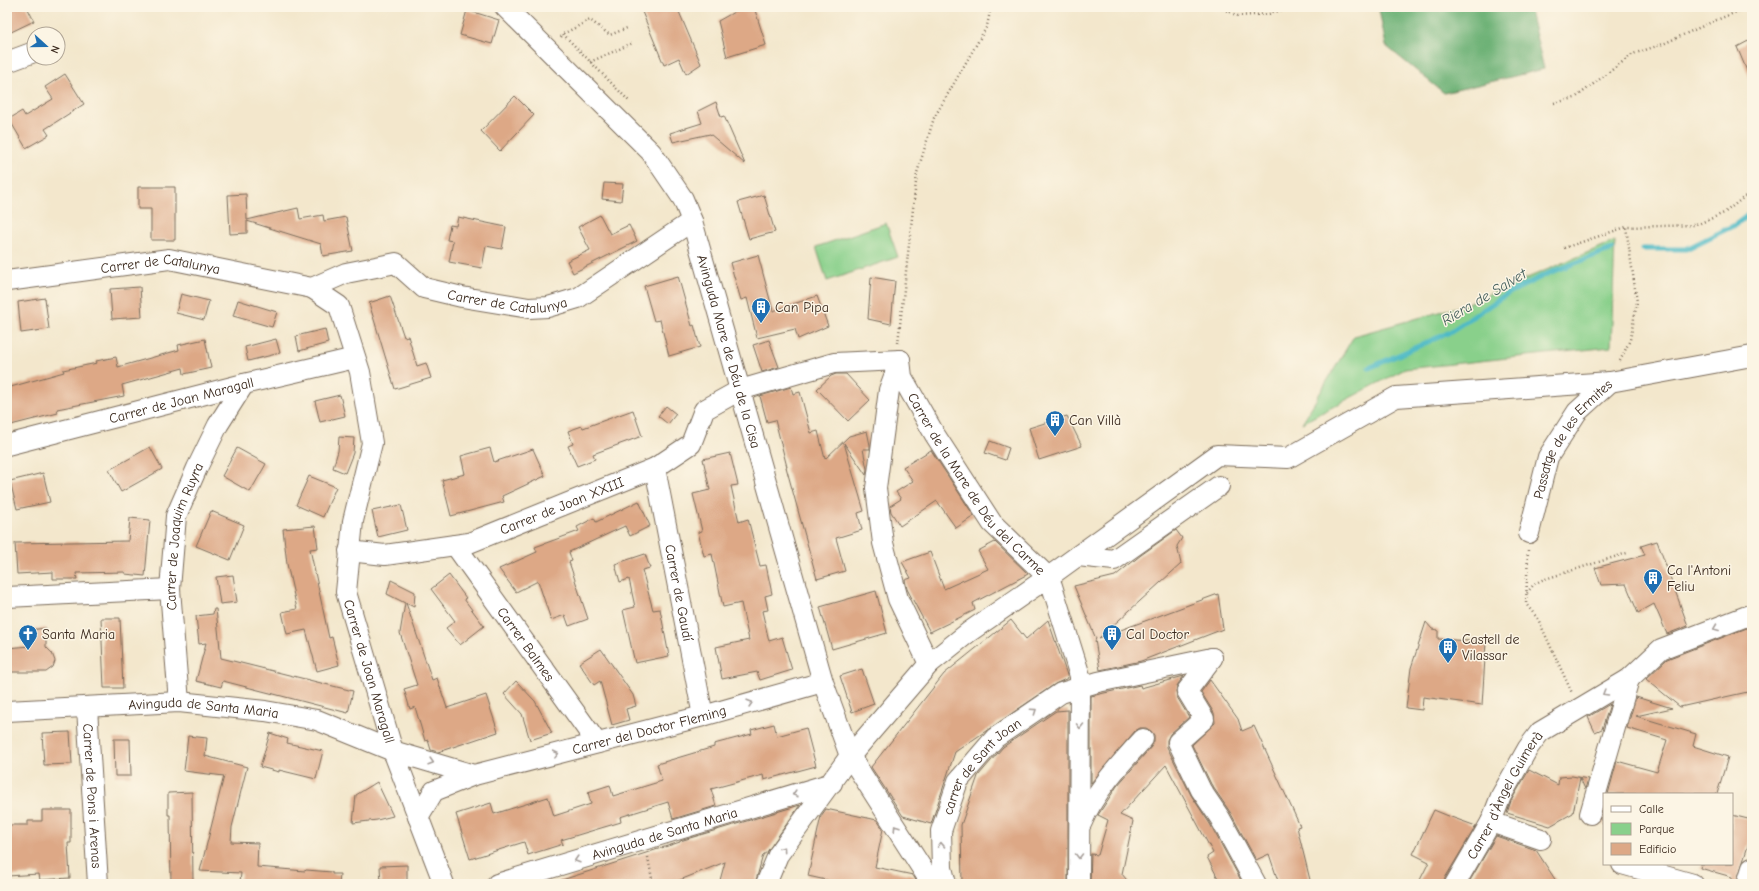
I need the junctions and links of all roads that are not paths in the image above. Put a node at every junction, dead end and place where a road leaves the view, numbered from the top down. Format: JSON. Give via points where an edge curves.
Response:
{"nodes":[{"id":1,"x":505,"y":7,"type":"edge"},
{"id":2,"x":26,"y":55,"type":"edge"},
{"id":3,"x":7,"y":62,"type":"edge"},
{"id":4,"x":692,"y":221,"type":"junction"},
{"id":5,"x":7,"y":281,"type":"edge"},
{"id":6,"x":312,"y":288,"type":"junction"},
{"id":7,"x":339,"y":306,"type":"joint"},
{"id":8,"x":1752,"y":356,"type":"edge"},
{"id":9,"x":355,"y":358,"type":"junction"},
{"id":10,"x":900,"y":360,"type":"junction"},
{"id":11,"x":1610,"y":382,"type":"junction"},
{"id":12,"x":244,"y":384,"type":"junction"},
{"id":13,"x":740,"y":390,"type":"junction"},
{"id":14,"x":7,"y":445,"type":"edge"},
{"id":15,"x":655,"y":468,"type":"junction"},
{"id":16,"x":1219,"y":486,"type":"dead end"},
{"id":17,"x":1529,"y":533,"type":"road end"},
{"id":18,"x":455,"y":545,"type":"junction"},
{"id":19,"x":349,"y":551,"type":"junction"},
{"id":20,"x":1078,"y":556,"type":"junction"},
{"id":21,"x":1048,"y":577,"type":"junction"},
{"id":22,"x":170,"y":589,"type":"junction"},
{"id":23,"x":7,"y":597,"type":"edge"},
{"id":24,"x":1752,"y":614,"type":"edge"},
{"id":25,"x":929,"y":664,"type":"junction"},
{"id":26,"x":1629,"y":679,"type":"junction"},
{"id":27,"x":823,"y":682,"type":"junction"},
{"id":28,"x":1080,"y":687,"type":"junction"},
{"id":29,"x":179,"y":702,"type":"junction"},
{"id":30,"x":87,"y":708,"type":"junction"},
{"id":31,"x":7,"y":711,"type":"edge"},
{"id":32,"x":703,"y":716,"type":"junction"},
{"id":33,"x":1143,"y":739,"type":"dead end"},
{"id":34,"x":597,"y":744,"type":"junction"},
{"id":35,"x":393,"y":751,"type":"junction"},
{"id":36,"x":850,"y":756,"type":"junction"},
{"id":37,"x":474,"y":775,"type":"junction"},
{"id":38,"x":832,"y":783,"type":"junction"},
{"id":39,"x":1590,"y":814,"type":"dead end"},
{"id":40,"x":418,"y":816,"type":"junction"},
{"id":41,"x":1491,"y":822,"type":"junction"},
{"id":42,"x":1079,"y":829,"type":"junction"},
{"id":43,"x":1541,"y":839,"type":"dead end"},
{"id":44,"x":1626,"y":865,"type":"edge"},
{"id":45,"x":1752,"y":868,"type":"edge"},
{"id":46,"x":98,"y":884,"type":"edge"},
{"id":47,"x":444,"y":884,"type":"edge"},
{"id":48,"x":497,"y":884,"type":"edge"},
{"id":49,"x":766,"y":884,"type":"edge"},
{"id":50,"x":932,"y":884,"type":"edge"},
{"id":51,"x":946,"y":884,"type":"edge"},
{"id":52,"x":1079,"y":884,"type":"edge"},
{"id":53,"x":1256,"y":884,"type":"edge"},
{"id":54,"x":1455,"y":884,"type":"edge"},
{"id":55,"x":1693,"y":884,"type":"edge"},
{"id":56,"x":1747,"y":884,"type":"edge"}],
"edges":[{"from":1,"to":4,"type":"street","name":"Avinguda Mare de Déu de la Cisa","via":[[651,152],[683,199]]},
{"from":2,"to":3,"type":"street"},
{"from":4,"to":6,"type":"street","name":"Carrer de Catalunya","via":[[578,298],[548,307],[530,308],[424,288],[396,264],[346,272]]},
{"from":4,"to":13,"type":"street","name":"Avinguda Mare de Déu de la Cisa"},
{"from":5,"to":6,"type":"street","name":"Carrer de Catalunya","via":[[169,259]]},
{"from":6,"to":7,"type":"street","name":"Carrer de Catalunya"},
{"from":7,"to":9,"type":"street","name":"Carrer de Joan Maragall"},
{"from":8,"to":11,"type":"street","name":"Passatge de les Ermites"},
{"from":9,"to":12,"type":"street","name":"Carrer de Joan Maragall"},
{"from":9,"to":19,"type":"street","name":"Carrer de Joan Maragall","via":[[360,372],[372,443],[353,521]]},
{"from":10,"to":13,"type":"street","via":[[834,363]]},
{"from":10,"to":21,"type":"street","name":"Carrer de la Mare de Déu del Carme","via":[[902,377],[935,435],[992,523]]},
{"from":10,"to":25,"type":"street","via":[[890,390],[876,488],[883,543],[898,599]]},
{"from":11,"to":17,"type":"street","name":"Passatge de les Ermites","via":[[1577,412],[1548,457]]},
{"from":11,"to":20,"type":"street","via":[[1396,397],[1288,458],[1217,455]]},
{"from":12,"to":14,"type":"street","name":"Carrer de Joan Maragall"},
{"from":12,"to":22,"type":"street","name":"Carrer de Joaquim Ruyra","via":[[218,425],[176,516]]},
{"from":13,"to":15,"type":"street","name":"Carrer de Joan XXIII","via":[[704,410],[691,444]]},
{"from":13,"to":27,"type":"street","name":"Avinguda Mare de Déu de la Cisa"},
{"from":15,"to":18,"type":"street","name":"Carrer de Joan XXIII","via":[[469,543]]},
{"from":15,"to":32,"type":"street","name":"Carrer de Gaudí"},
{"from":16,"to":20,"type":"street","via":[[1114,560]]},
{"from":18,"to":19,"type":"street","name":"Carrer de Joan XXIII","via":[[385,555]]},
{"from":18,"to":34,"type":"street","name":"Carrer Balmes"},
{"from":19,"to":35,"type":"street","name":"Carrer de Joan Maragall","via":[[346,592]]},
{"from":20,"to":21,"type":"street"},
{"from":21,"to":25,"type":"street","via":[[969,632]]},
{"from":21,"to":28,"type":"street","name":"Carrer de la Mare de Déu del Carme","via":[[1080,676]]},
{"from":22,"to":23,"type":"street"},
{"from":22,"to":29,"type":"street","name":"Carrer de Joaquim Ruyra"},
{"from":24,"to":26,"type":"street","name":"Carrer d'Àngel Guimerà","one_way":true,"via":[[1662,649]]},
{"from":25,"to":36,"type":"street"},
{"from":26,"to":39,"type":"street"},
{"from":26,"to":41,"type":"street","name":"Carrer d'Àngel Guimerà","one_way":true,"via":[[1540,732],[1501,796]]},
{"from":32,"to":27,"type":"street","name":"Carrer del Doctor Fleming","one_way":true},
{"from":27,"to":36,"type":"street","name":"Avinguda Mare de Déu de la Cisa"},
{"from":28,"to":42,"type":"street","name":"Carrer de la Mare de Déu del Carme","one_way":true},
{"from":51,"to":28,"type":"street","name":"carrer de Sant Joan","one_way":true,"via":[[942,868],[941,831],[958,781],[995,738],[1062,693]]},
{"from":28,"to":53,"type":"street","name":"carrer de Sant Joan","via":[[1212,658],[1187,691],[1204,719],[1178,742],[1201,790],[1220,818]]},
{"from":29,"to":30,"type":"street","name":"Avinguda de Santa Maria"},
{"from":29,"to":35,"type":"street","name":"Avinguda de Santa Maria","via":[[265,710],[317,720]]},
{"from":30,"to":31,"type":"street","name":"Avinguda de Santa Maria"},
{"from":30,"to":46,"type":"street","name":"Carrer de Pons i Arenas"},
{"from":32,"to":34,"type":"street","name":"Carrer del Doctor Fleming"},
{"from":33,"to":42,"type":"street","via":[[1112,774],[1088,808]]},
{"from":37,"to":34,"type":"street","name":"Carrer del Doctor Fleming","one_way":true},
{"from":35,"to":37,"type":"street","one_way":true},
{"from":35,"to":40,"type":"street","name":"Carrer de Joan Maragall"},
{"from":36,"to":38,"type":"street"},
{"from":50,"to":36,"type":"street","name":"Avinguda Mare de Déu de la Cisa","one_way":true},
{"from":37,"to":40,"type":"street","name":"Carrer del Doctor Fleming","via":[[434,791]]},
{"from":38,"to":48,"type":"street","name":"Avinguda de Santa Maria","one_way":true},
{"from":49,"to":38,"type":"street","one_way":true,"via":[[778,855]]},
{"from":40,"to":47,"type":"street","name":"Carrer de Joan Maragall"},
{"from":41,"to":43,"type":"street"},
{"from":41,"to":54,"type":"street","name":"Carrer d'Àngel Guimerà"},
{"from":42,"to":52,"type":"street","name":"Carrer de la Mare de Déu del Carme","one_way":true},
{"from":44,"to":55,"type":"street"},
{"from":45,"to":56,"type":"street"}]}
